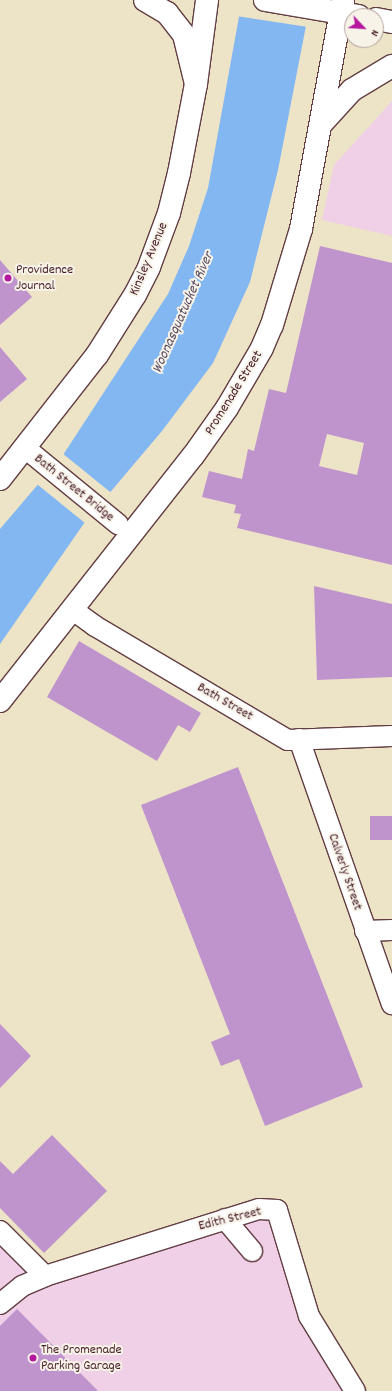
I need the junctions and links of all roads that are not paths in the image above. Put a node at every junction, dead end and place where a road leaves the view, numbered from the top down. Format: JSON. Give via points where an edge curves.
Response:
{"nodes":[{"id":1,"x":144,"y":0,"type":"edge"},
{"id":2,"x":207,"y":0,"type":"edge"},
{"id":3,"x":265,"y":0,"type":"edge"},
{"id":4,"x":342,"y":10,"type":"edge"},
{"id":5,"x":392,"y":66,"type":"edge"},
{"id":6,"x":196,"y":84,"type":"junction"},
{"id":7,"x":321,"y":124,"type":"junction"},
{"id":8,"x":36,"y":457,"type":"dead end"},
{"id":9,"x":0,"y":479,"type":"edge"},
{"id":10,"x":113,"y":520,"type":"dead end"},
{"id":11,"x":73,"y":610,"type":"junction"},
{"id":12,"x":4,"y":687,"type":"edge"},
{"id":13,"x":392,"y":736,"type":"edge"},
{"id":14,"x":299,"y":739,"type":"junction"},
{"id":15,"x":392,"y":930,"type":"edge"},
{"id":16,"x":366,"y":931,"type":"junction"},
{"id":17,"x":392,"y":1004,"type":"edge"},
{"id":18,"x":225,"y":1219,"type":"junction"},
{"id":19,"x":0,"y":1231,"type":"edge"},
{"id":20,"x":252,"y":1251,"type":"dead end"},
{"id":21,"x":45,"y":1276,"type":"junction"},
{"id":22,"x":0,"y":1304,"type":"edge"},
{"id":23,"x":354,"y":1391,"type":"edge"}],
"edges":[{"from":1,"to":6,"type":"main road","via":[[167,13],[184,35]]},
{"from":2,"to":6,"type":"main road","name":"Kinsley Avenue"},
{"from":3,"to":4,"type":"main road"},
{"from":4,"to":7,"type":"main road","name":"Promenade Street"},
{"from":5,"to":7,"type":"main road","via":[[352,90]]},
{"from":6,"to":9,"type":"main road","name":"Kinsley Avenue","via":[[169,213],[149,267],[135,295],[97,355]]},
{"from":7,"to":11,"type":"main road","name":"Promenade Street","via":[[295,254],[272,325],[256,359],[227,408],[193,456]]},
{"from":8,"to":10,"type":"street","name":"Bath Street Bridge"},
{"from":11,"to":12,"type":"main road","name":"Promenade Street"},
{"from":11,"to":14,"type":"street","name":"Bath Street","via":[[95,626],[288,740]]},
{"from":13,"to":14,"type":"street","name":"Bath Street"},
{"from":14,"to":16,"type":"street","name":"Calverly Street"},
{"from":15,"to":16,"type":"street"},
{"from":16,"to":17,"type":"street","name":"Calverly Street"},
{"from":18,"to":20,"type":"street"},
{"from":18,"to":21,"type":"street","name":"Edith Street"},
{"from":18,"to":23,"type":"street","name":"Edith Street","via":[[259,1209],[277,1210],[309,1316]]},
{"from":19,"to":21,"type":"street"},
{"from":21,"to":22,"type":"street","name":"Edith Street","via":[[22,1286]]}]}
